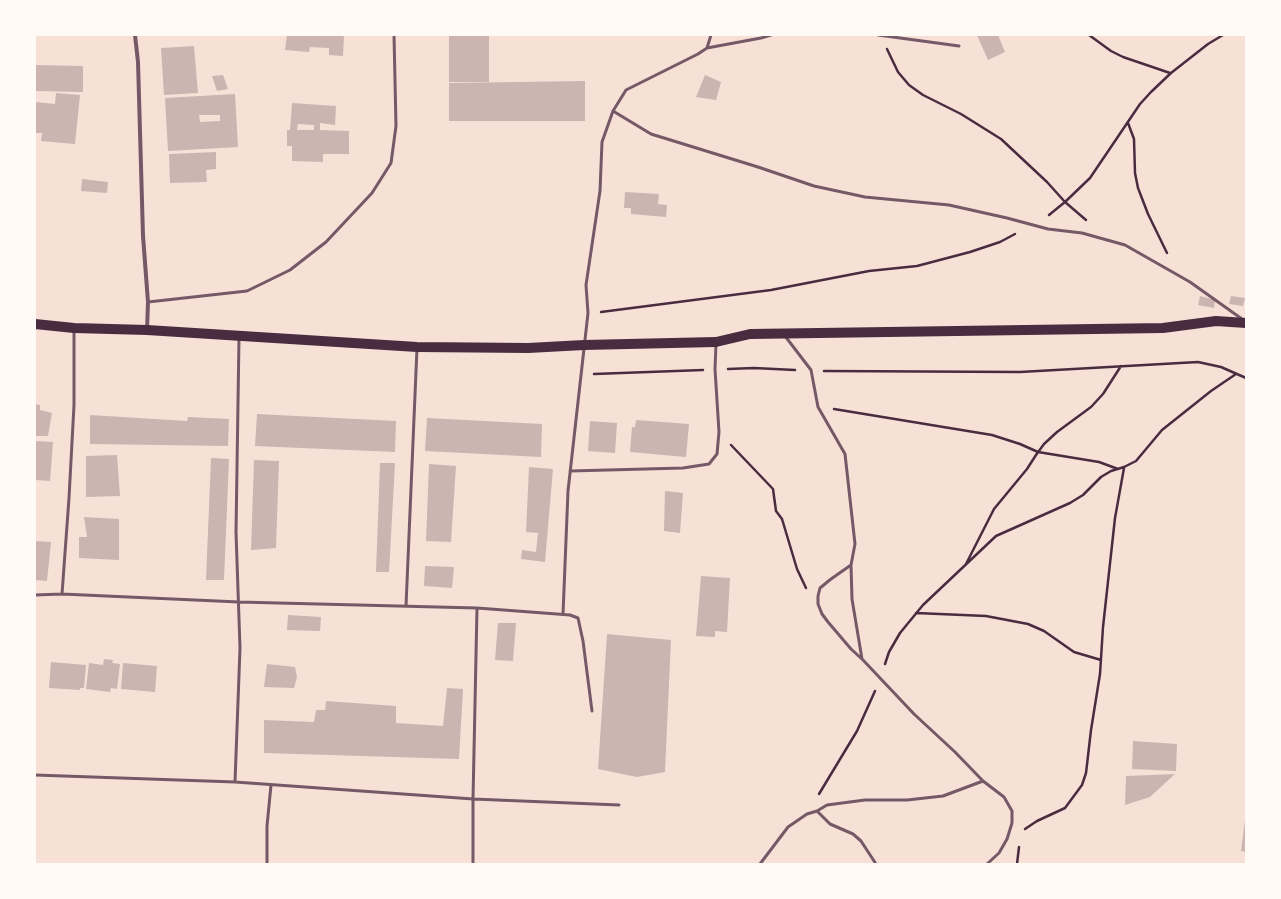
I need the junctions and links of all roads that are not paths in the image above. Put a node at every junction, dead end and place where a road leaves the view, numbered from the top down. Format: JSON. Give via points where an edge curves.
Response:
{"nodes":[{"id":1,"x":135,"y":35,"type":"edge"},
{"id":2,"x":394,"y":35,"type":"edge"},
{"id":3,"x":711,"y":35,"type":"edge"},
{"id":4,"x":771,"y":35,"type":"edge"},
{"id":5,"x":879,"y":35,"type":"edge"},
{"id":6,"x":959,"y":46,"type":"dead end"},
{"id":7,"x":707,"y":48,"type":"junction"},
{"id":8,"x":613,"y":111,"type":"junction"},
{"id":9,"x":148,"y":302,"type":"junction"},
{"id":10,"x":1246,"y":323,"type":"edge"},
{"id":11,"x":35,"y":324,"type":"edge"},
{"id":12,"x":74,"y":328,"type":"junction"},
{"id":13,"x":146,"y":330,"type":"junction"},
{"id":14,"x":783,"y":333,"type":"junction"},
{"id":15,"x":239,"y":336,"type":"junction"},
{"id":16,"x":716,"y":342,"type":"junction"},
{"id":17,"x":584,"y":345,"type":"junction"},
{"id":18,"x":417,"y":347,"type":"junction"},
{"id":19,"x":570,"y":471,"type":"junction"},
{"id":20,"x":851,"y":565,"type":"junction"},
{"id":21,"x":62,"y":594,"type":"junction"},
{"id":22,"x":35,"y":595,"type":"edge"},
{"id":23,"x":239,"y":602,"type":"junction"},
{"id":24,"x":406,"y":606,"type":"junction"},
{"id":25,"x":477,"y":608,"type":"junction"},
{"id":26,"x":563,"y":614,"type":"junction"},
{"id":27,"x":863,"y":660,"type":"junction"},
{"id":28,"x":592,"y":711,"type":"dead end"},
{"id":29,"x":35,"y":774,"type":"edge"},
{"id":30,"x":983,"y":781,"type":"junction"},
{"id":31,"x":235,"y":782,"type":"junction"},
{"id":32,"x":271,"y":785,"type":"junction"},
{"id":33,"x":473,"y":799,"type":"junction"},
{"id":34,"x":619,"y":805,"type":"dead end"},
{"id":35,"x":817,"y":811,"type":"junction"},
{"id":36,"x":267,"y":864,"type":"edge"},
{"id":37,"x":473,"y":864,"type":"edge"},
{"id":38,"x":760,"y":864,"type":"edge"},
{"id":39,"x":876,"y":864,"type":"edge"},
{"id":40,"x":987,"y":864,"type":"edge"}],
"edges":[{"from":1,"to":9,"type":"street"},
{"from":2,"to":9,"type":"lane","via":[[396,126],[391,163],[372,193],[326,242],[290,270],[247,291]]},
{"from":3,"to":7,"type":"lane"},
{"from":4,"to":7,"type":"lane"},
{"from":5,"to":6,"type":"lane"},
{"from":7,"to":8,"type":"lane","via":[[626,90]]},
{"from":8,"to":10,"type":"lane","via":[[651,134],[814,186],[865,197],[949,205],[1048,230],[1082,233],[1124,245],[1190,282]]},
{"from":8,"to":17,"type":"lane","via":[[602,142],[600,191],[586,285],[588,313]]},
{"from":9,"to":13,"type":"street"},
{"from":10,"to":14,"type":"main road","via":[[1216,321],[1163,328]]},
{"from":11,"to":12,"type":"main road"},
{"from":12,"to":13,"type":"main road"},
{"from":12,"to":21,"type":"lane","via":[[74,405]]},
{"from":13,"to":15,"type":"main road"},
{"from":14,"to":16,"type":"main road","via":[[750,334]]},
{"from":14,"to":20,"type":"lane","via":[[811,370],[818,407],[845,454],[855,544]]},
{"from":15,"to":18,"type":"main road"},
{"from":15,"to":23,"type":"lane","via":[[236,532]]},
{"from":16,"to":17,"type":"main road"},
{"from":16,"to":19,"type":"lane","via":[[719,432],[717,454],[709,464],[683,468]]},
{"from":17,"to":18,"type":"main road","via":[[528,348]]},
{"from":17,"to":19,"type":"lane"},
{"from":18,"to":24,"type":"lane"},
{"from":19,"to":26,"type":"lane"},
{"from":20,"to":27,"type":"lane","via":[[852,599]]},
{"from":20,"to":27,"type":"lane","via":[[820,588],[818,604],[822,614],[840,638]]},
{"from":21,"to":22,"type":"lane"},
{"from":21,"to":23,"type":"lane"},
{"from":23,"to":24,"type":"lane"},
{"from":23,"to":31,"type":"lane"},
{"from":24,"to":25,"type":"lane"},
{"from":25,"to":26,"type":"lane"},
{"from":25,"to":33,"type":"lane"},
{"from":26,"to":28,"type":"lane","via":[[578,618]]},
{"from":27,"to":30,"type":"lane"},
{"from":29,"to":31,"type":"lane"},
{"from":30,"to":35,"type":"lane","via":[[943,796],[907,800],[866,800],[827,805]]},
{"from":30,"to":40,"type":"lane","via":[[1004,797],[1012,811],[1012,824],[1007,839]]},
{"from":31,"to":32,"type":"lane"},
{"from":32,"to":33,"type":"lane"},
{"from":32,"to":36,"type":"lane"},
{"from":33,"to":34,"type":"lane"},
{"from":33,"to":37,"type":"lane"},
{"from":35,"to":38,"type":"lane","via":[[807,814],[788,827]]},
{"from":35,"to":39,"type":"lane","via":[[830,824],[853,834],[861,841]]}]}
